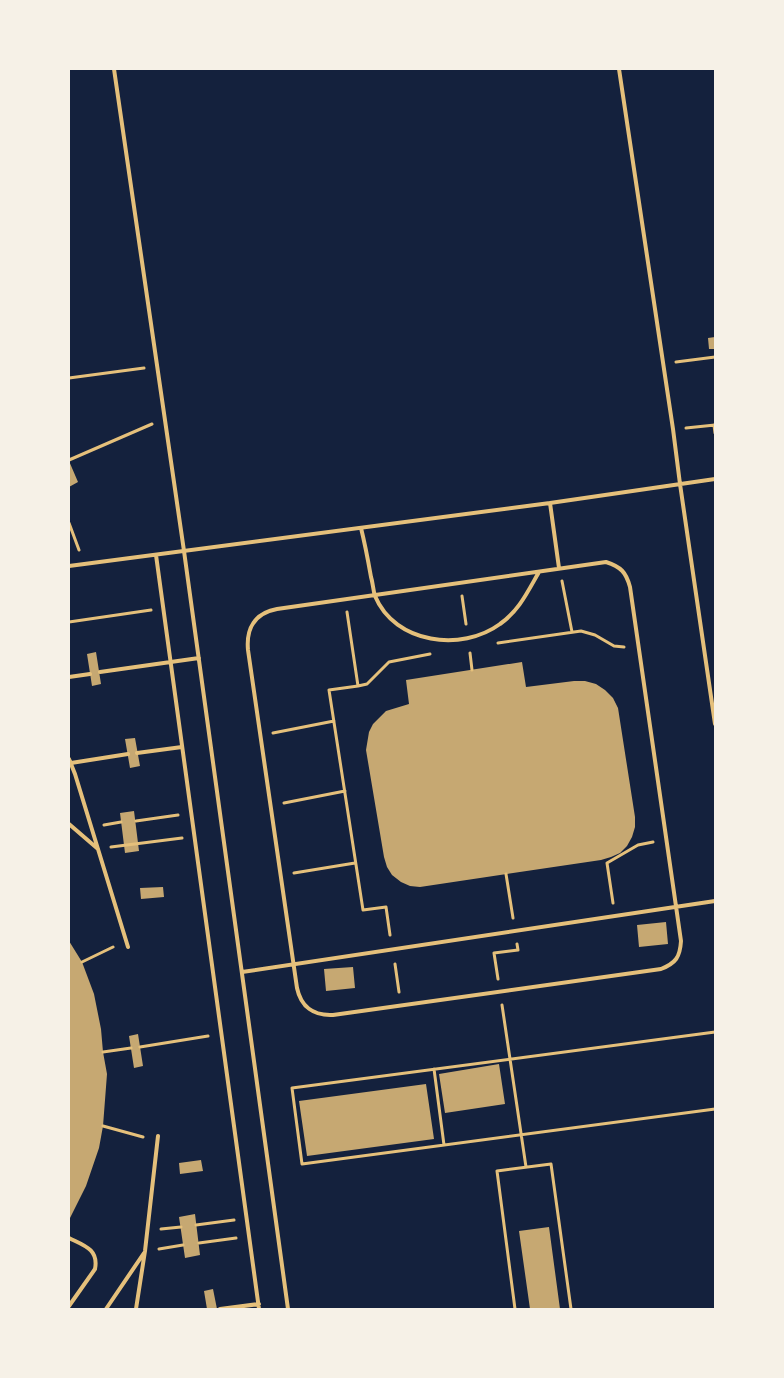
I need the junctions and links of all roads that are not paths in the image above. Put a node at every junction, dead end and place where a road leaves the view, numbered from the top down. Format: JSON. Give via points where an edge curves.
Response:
{"nodes":[{"id":1,"x":114,"y":69,"type":"edge"},
{"id":2,"x":619,"y":69,"type":"edge"},
{"id":3,"x":715,"y":479,"type":"edge"},
{"id":4,"x":680,"y":484,"type":"junction"},
{"id":5,"x":550,"y":503,"type":"junction"},
{"id":6,"x":361,"y":528,"type":"junction"},
{"id":7,"x":184,"y":551,"type":"junction"},
{"id":8,"x":156,"y":555,"type":"junction"},
{"id":9,"x":69,"y":566,"type":"edge"},
{"id":10,"x":560,"y":568,"type":"junction"},
{"id":11,"x":539,"y":572,"type":"junction"},
{"id":12,"x":375,"y":595,"type":"junction"},
{"id":13,"x":199,"y":658,"type":"junction"},
{"id":14,"x":170,"y":662,"type":"junction"},
{"id":15,"x":100,"y":672,"type":"dead end"},
{"id":16,"x":90,"y":674,"type":"dead end"},
{"id":17,"x":69,"y":677,"type":"edge"},
{"id":18,"x":715,"y":724,"type":"edge"},
{"id":19,"x":182,"y":747,"type":"junction"},
{"id":20,"x":137,"y":752,"type":"dead end"},
{"id":21,"x":128,"y":754,"type":"dead end"},
{"id":22,"x":70,"y":761,"type":"edge"},
{"id":23,"x":69,"y":824,"type":"edge"},
{"id":24,"x":98,"y":849,"type":"junction"},
{"id":25,"x":715,"y":901,"type":"edge"},
{"id":26,"x":676,"y":906,"type":"junction"},
{"id":27,"x":128,"y":947,"type":"dead end"},
{"id":28,"x":293,"y":964,"type":"junction"},
{"id":29,"x":242,"y":972,"type":"junction"},
{"id":30,"x":158,"y":1136,"type":"dead end"},
{"id":31,"x":69,"y":1238,"type":"edge"},
{"id":32,"x":145,"y":1251,"type":"junction"},
{"id":33,"x":69,"y":1306,"type":"edge"},
{"id":34,"x":259,"y":1307,"type":"edge"},
{"id":35,"x":106,"y":1309,"type":"edge"},
{"id":36,"x":136,"y":1309,"type":"edge"},
{"id":37,"x":220,"y":1309,"type":"edge"},
{"id":38,"x":288,"y":1309,"type":"edge"}],
"edges":[{"from":1,"to":7,"type":"lane"},
{"from":2,"to":4,"type":"lane"},
{"from":3,"to":4,"type":"lane"},
{"from":4,"to":5,"type":"lane"},
{"from":4,"to":18,"type":"lane"},
{"from":5,"to":6,"type":"lane"},
{"from":5,"to":10,"type":"lane"},
{"from":6,"to":7,"type":"lane"},
{"from":6,"to":12,"type":"lane"},
{"from":7,"to":8,"type":"lane"},
{"from":7,"to":13,"type":"lane"},
{"from":8,"to":9,"type":"lane"},
{"from":8,"to":14,"type":"lane"},
{"from":10,"to":11,"type":"lane"},
{"from":10,"to":26,"type":"lane","via":[[606,562],[623,570],[628,578]]},
{"from":11,"to":12,"type":"lane"},
{"from":11,"to":12,"type":"lane","via":[[513,613],[500,624],[471,638],[438,640],[407,630],[393,621]]},
{"from":12,"to":28,"type":"lane","via":[[269,611],[256,620],[248,634]]},
{"from":13,"to":14,"type":"lane"},
{"from":13,"to":29,"type":"lane"},
{"from":14,"to":15,"type":"lane"},
{"from":14,"to":19,"type":"lane"},
{"from":16,"to":17,"type":"lane"},
{"from":19,"to":20,"type":"lane"},
{"from":19,"to":34,"type":"lane"},
{"from":21,"to":22,"type":"lane"},
{"from":22,"to":24,"type":"lane"},
{"from":23,"to":24,"type":"lane"},
{"from":24,"to":27,"type":"lane"},
{"from":25,"to":26,"type":"lane"},
{"from":26,"to":28,"type":"lane"},
{"from":26,"to":28,"type":"lane","via":[[681,950],[677,959],[662,969],[319,1014],[306,1007],[298,995]]},
{"from":28,"to":29,"type":"lane"},
{"from":29,"to":38,"type":"lane"},
{"from":30,"to":32,"type":"lane"},
{"from":31,"to":33,"type":"lane","via":[[88,1247],[96,1263]]},
{"from":32,"to":35,"type":"lane"},
{"from":32,"to":36,"type":"lane"},
{"from":34,"to":37,"type":"lane"}]}
